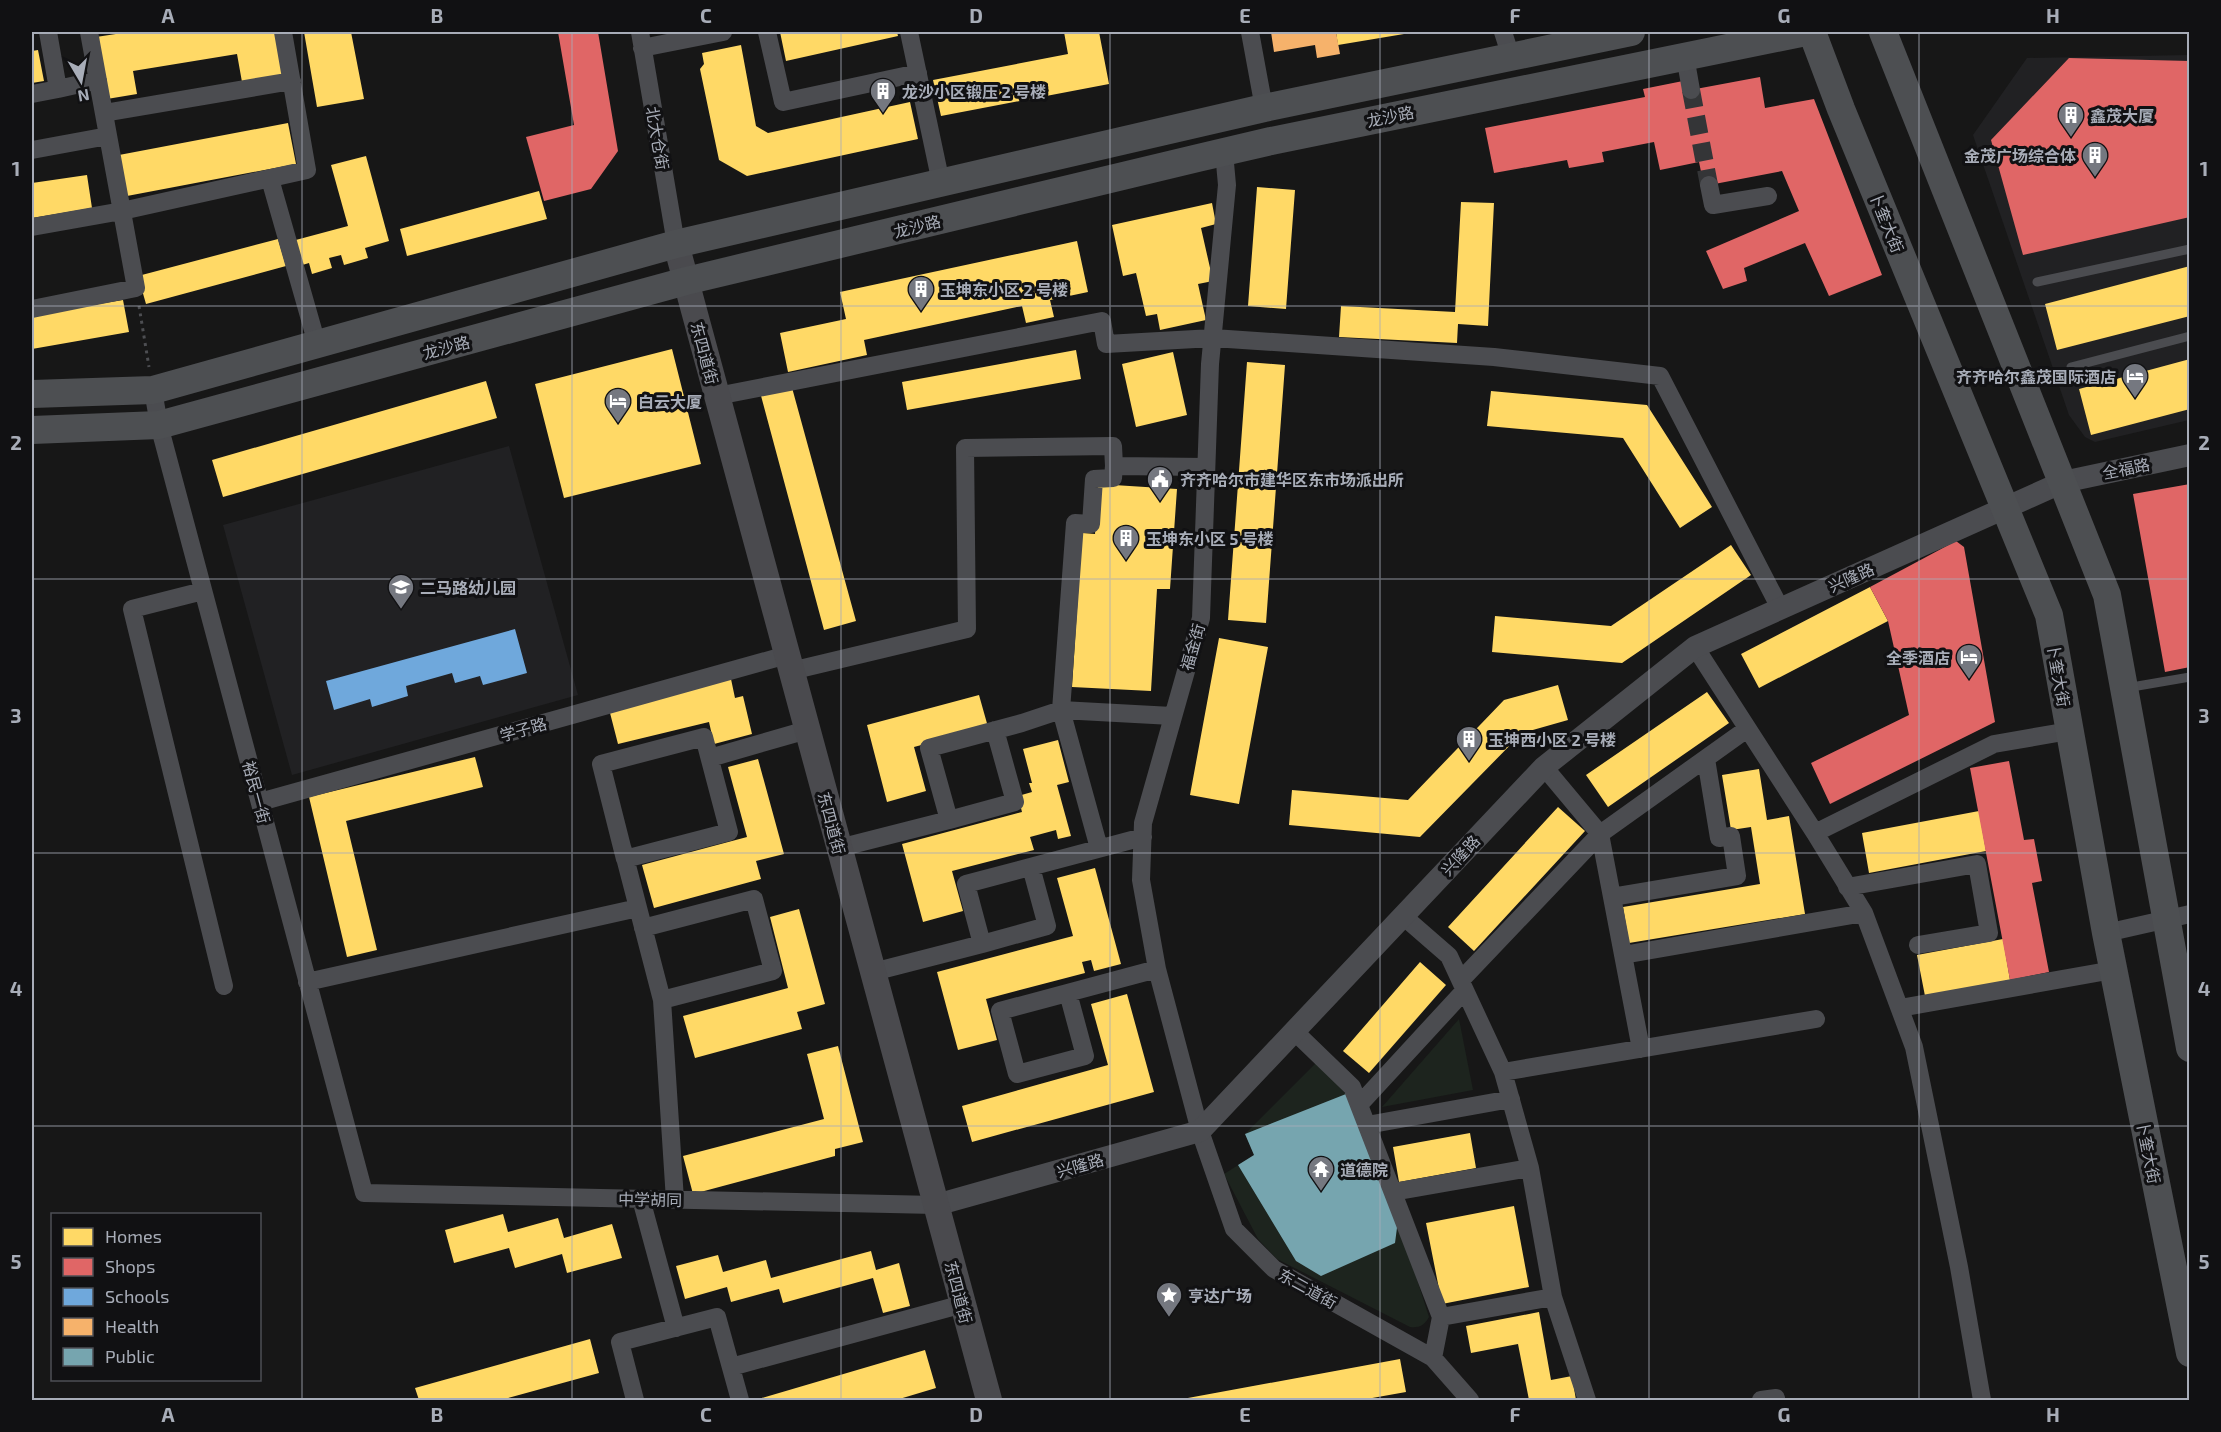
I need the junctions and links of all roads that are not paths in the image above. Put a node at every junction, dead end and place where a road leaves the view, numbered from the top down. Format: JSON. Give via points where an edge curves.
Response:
{"nodes":[{"id":1,"x":89,"y":32,"type":"edge"},
{"id":2,"x":283,"y":32,"type":"edge"},
{"id":3,"x":723,"y":32,"type":"edge"},
{"id":4,"x":767,"y":32,"type":"edge"},
{"id":5,"x":909,"y":32,"type":"edge"},
{"id":6,"x":1250,"y":32,"type":"edge"},
{"id":7,"x":1631,"y":32,"type":"edge"},
{"id":8,"x":1806,"y":32,"type":"edge"},
{"id":9,"x":1812,"y":32,"type":"edge"},
{"id":10,"x":1883,"y":32,"type":"edge"},
{"id":11,"x":43,"y":35,"type":"edge"},
{"id":12,"x":641,"y":40,"type":"edge"},
{"id":13,"x":1507,"y":44,"type":"edge"},
{"id":14,"x":1684,"y":56,"type":"junction"},
{"id":15,"x":918,"y":73,"type":"junction"},
{"id":16,"x":98,"y":80,"type":"junction"},
{"id":17,"x":292,"y":81,"type":"junction"},
{"id":18,"x":58,"y":88,"type":"junction"},
{"id":19,"x":1691,"y":90,"type":"tunnel mouth"},
{"id":20,"x":32,"y":94,"type":"edge"},
{"id":21,"x":1264,"y":108,"type":"junction"},
{"id":22,"x":104,"y":113,"type":"junction"},
{"id":23,"x":108,"y":136,"type":"junction"},
{"id":24,"x":32,"y":150,"type":"edge"},
{"id":25,"x":1224,"y":152,"type":"junction"},
{"id":26,"x":270,"y":178,"type":"junction"},
{"id":27,"x":941,"y":183,"type":"junction"},
{"id":28,"x":1709,"y":185,"type":"tunnel mouth"},
{"id":29,"x":1768,"y":196,"type":"dead end"},
{"id":30,"x":122,"y":211,"type":"junction"},
{"id":31,"x":32,"y":227,"type":"edge"},
{"id":32,"x":676,"y":244,"type":"junction"},
{"id":33,"x":2190,"y":249,"type":"edge"},
{"id":34,"x":686,"y":281,"type":"junction"},
{"id":35,"x":2037,"y":282,"type":"dead end"},
{"id":36,"x":32,"y":309,"type":"edge"},
{"id":37,"x":2190,"y":336,"type":"edge"},
{"id":38,"x":1213,"y":338,"type":"junction"},
{"id":39,"x":317,"y":344,"type":"junction"},
{"id":40,"x":2071,"y":367,"type":"dead end"},
{"id":41,"x":153,"y":390,"type":"junction"},
{"id":42,"x":32,"y":394,"type":"edge"},
{"id":43,"x":717,"y":396,"type":"junction"},
{"id":44,"x":159,"y":425,"type":"junction"},
{"id":45,"x":32,"y":430,"type":"edge"},
{"id":46,"x":2190,"y":455,"type":"edge"},
{"id":47,"x":1114,"y":466,"type":"junction"},
{"id":48,"x":1206,"y":467,"type":"junction"},
{"id":49,"x":2062,"y":482,"type":"junction"},
{"id":50,"x":2005,"y":508,"type":"junction"},
{"id":51,"x":203,"y":591,"type":"junction"},
{"id":52,"x":1780,"y":608,"type":"junction"},
{"id":53,"x":1695,"y":647,"type":"junction"},
{"id":54,"x":789,"y":663,"type":"junction"},
{"id":55,"x":2190,"y":676,"type":"edge"},
{"id":56,"x":2124,"y":688,"type":"junction"},
{"id":57,"x":1061,"y":710,"type":"junction"},
{"id":58,"x":1172,"y":716,"type":"junction"},
{"id":59,"x":1747,"y":729,"type":"junction"},
{"id":60,"x":807,"y":730,"type":"junction"},
{"id":61,"x":995,"y":730,"type":"junction"},
{"id":62,"x":2070,"y":732,"type":"junction"},
{"id":63,"x":710,"y":758,"type":"junction"},
{"id":64,"x":1706,"y":759,"type":"junction"},
{"id":65,"x":1544,"y":766,"type":"junction"},
{"id":66,"x":260,"y":802,"type":"junction"},
{"id":67,"x":949,"y":820,"type":"junction"},
{"id":68,"x":1815,"y":833,"type":"junction"},
{"id":69,"x":1600,"y":834,"type":"junction"},
{"id":70,"x":1143,"y":837,"type":"junction"},
{"id":71,"x":839,"y":848,"type":"junction"},
{"id":72,"x":1099,"y":848,"type":"junction"},
{"id":73,"x":623,"y":850,"type":"junction"},
{"id":74,"x":1031,"y":867,"type":"junction"},
{"id":75,"x":1847,"y":887,"type":"junction"},
{"id":76,"x":1612,"y":897,"type":"junction"},
{"id":77,"x":638,"y":908,"type":"junction"},
{"id":78,"x":1864,"y":913,"type":"junction"},
{"id":79,"x":1403,"y":916,"type":"junction"},
{"id":80,"x":2178,"y":916,"type":"edge"},
{"id":81,"x":643,"y":928,"type":"junction"},
{"id":82,"x":2106,"y":933,"type":"junction"},
{"id":83,"x":982,"y":944,"type":"junction"},
{"id":84,"x":1918,"y":945,"type":"dead end"},
{"id":85,"x":1623,"y":955,"type":"junction"},
{"id":86,"x":1157,"y":969,"type":"junction"},
{"id":87,"x":2113,"y":970,"type":"junction"},
{"id":88,"x":873,"y":972,"type":"junction"},
{"id":89,"x":308,"y":982,"type":"junction"},
{"id":90,"x":1463,"y":985,"type":"junction"},
{"id":91,"x":224,"y":986,"type":"dead end"},
{"id":92,"x":1068,"y":993,"type":"junction"},
{"id":93,"x":662,"y":1000,"type":"junction"},
{"id":94,"x":1900,"y":1008,"type":"junction"},
{"id":95,"x":1816,"y":1019,"type":"dead end"},
{"id":96,"x":1294,"y":1031,"type":"junction"},
{"id":97,"x":2190,"y":1048,"type":"edge"},
{"id":98,"x":1641,"y":1049,"type":"junction"},
{"id":99,"x":1503,"y":1072,"type":"junction"},
{"id":100,"x":1511,"y":1099,"type":"junction"},
{"id":101,"x":1359,"y":1105,"type":"junction"},
{"id":102,"x":1367,"y":1125,"type":"junction"},
{"id":103,"x":1200,"y":1131,"type":"junction"},
{"id":104,"x":1530,"y":1168,"type":"junction"},
{"id":105,"x":1394,"y":1192,"type":"junction"},
{"id":106,"x":364,"y":1193,"type":"joint"},
{"id":107,"x":641,"y":1199,"type":"junction"},
{"id":108,"x":675,"y":1200,"type":"junction"},
{"id":109,"x":936,"y":1205,"type":"junction"},
{"id":110,"x":1553,"y":1297,"type":"junction"},
{"id":111,"x":963,"y":1304,"type":"junction"},
{"id":112,"x":1441,"y":1317,"type":"junction"},
{"id":113,"x":676,"y":1328,"type":"junction"},
{"id":114,"x":2190,"y":1353,"type":"edge"},
{"id":115,"x":1433,"y":1358,"type":"junction"},
{"id":116,"x":731,"y":1367,"type":"junction"},
{"id":117,"x":635,"y":1401,"type":"edge"},
{"id":118,"x":740,"y":1401,"type":"edge"},
{"id":119,"x":989,"y":1401,"type":"edge"},
{"id":120,"x":1470,"y":1401,"type":"edge"},
{"id":121,"x":1587,"y":1401,"type":"edge"},
{"id":122,"x":1982,"y":1401,"type":"edge"}],
"edges":[{"from":1,"to":16,"type":"street"},
{"from":2,"to":17,"type":"street"},
{"from":3,"to":12,"type":"street"},
{"from":4,"to":15,"type":"street","via":[[783,102]]},
{"from":5,"to":15,"type":"street"},
{"from":6,"to":21,"type":"street"},
{"from":7,"to":13,"type":"main road","name":"龙沙路"},
{"from":8,"to":14,"type":"main road","name":"龙沙路"},
{"from":9,"to":50,"type":"main road","name":"卜奎大街"},
{"from":10,"to":49,"type":"main road"},
{"from":11,"to":18,"type":"street"},
{"from":12,"to":32,"type":"street","name":"北大仓街"},
{"from":13,"to":21,"type":"main road","name":"龙沙路"},
{"from":14,"to":19,"type":"street"},
{"from":14,"to":25,"type":"main road","name":"龙沙路"},
{"from":15,"to":27,"type":"street"},
{"from":16,"to":18,"type":"street"},
{"from":16,"to":22,"type":"street"},
{"from":17,"to":22,"type":"street"},
{"from":17,"to":26,"type":"street","via":[[308,170]]},
{"from":18,"to":20,"type":"street"},
{"from":21,"to":27,"type":"main road","name":"龙沙路"},
{"from":22,"to":23,"type":"street"},
{"from":23,"to":24,"type":"street"},
{"from":23,"to":30,"type":"street"},
{"from":25,"to":34,"type":"main road","name":"龙沙路"},
{"from":25,"to":38,"type":"street","name":"福金街","via":[[1227,185]]},
{"from":26,"to":30,"type":"street"},
{"from":26,"to":39,"type":"street"},
{"from":27,"to":32,"type":"main road","name":"龙沙路"},
{"from":28,"to":29,"type":"street","via":[[1713,206]]},
{"from":30,"to":31,"type":"street"},
{"from":30,"to":36,"type":"street","via":[[136,288]]},
{"from":32,"to":34,"type":"main road","name":"东四道街"},
{"from":32,"to":39,"type":"main road","name":"龙沙路"},
{"from":33,"to":35,"type":"lane"},
{"from":34,"to":43,"type":"main road","name":"东四道街"},
{"from":34,"to":44,"type":"main road","name":"龙沙路"},
{"from":37,"to":40,"type":"lane"},
{"from":38,"to":43,"type":"street","via":[[1106,344],[1102,321]]},
{"from":38,"to":48,"type":"street","name":"福金街"},
{"from":38,"to":52,"type":"street","via":[[1494,357],[1660,376]]},
{"from":39,"to":41,"type":"main road","name":"龙沙路"},
{"from":41,"to":42,"type":"main road","name":"龙沙路"},
{"from":41,"to":44,"type":"street","name":"裕民一街"},
{"from":43,"to":54,"type":"main road","name":"东四道街"},
{"from":44,"to":45,"type":"main road","name":"龙沙路"},
{"from":44,"to":51,"type":"street","name":"裕民一街"},
{"from":46,"to":49,"type":"street","name":"全福路"},
{"from":47,"to":48,"type":"street"},
{"from":47,"to":54,"type":"street","name":"学子路","via":[[1113,446],[964,448],[967,628]]},
{"from":47,"to":57,"type":"street","via":[[1113,477],[1095,479],[1091,524],[1075,524]]},
{"from":48,"to":58,"type":"street","name":"福金街","via":[[1201,618]]},
{"from":49,"to":50,"type":"street","name":"全福路"},
{"from":49,"to":56,"type":"main road","via":[[2107,595]]},
{"from":50,"to":52,"type":"street","name":"兴隆路"},
{"from":50,"to":62,"type":"main road","name":"卜奎大街","via":[[2049,615]]},
{"from":51,"to":66,"type":"street","name":"裕民一街"},
{"from":51,"to":91,"type":"street","via":[[132,609]]},
{"from":52,"to":53,"type":"street","name":"兴隆路"},
{"from":53,"to":59,"type":"street"},
{"from":53,"to":65,"type":"street","name":"兴隆路"},
{"from":54,"to":60,"type":"main road","name":"东四道街"},
{"from":54,"to":66,"type":"street","name":"学子路"},
{"from":55,"to":56,"type":"lane"},
{"from":56,"to":80,"type":"main road"},
{"from":57,"to":58,"type":"street"},
{"from":57,"to":61,"type":"street"},
{"from":57,"to":72,"type":"street"},
{"from":58,"to":70,"type":"street","name":"福金街","via":[[1143,823]]},
{"from":59,"to":64,"type":"street"},
{"from":59,"to":68,"type":"street"},
{"from":60,"to":63,"type":"street"},
{"from":60,"to":71,"type":"main road","name":"东四道街"},
{"from":61,"to":67,"type":"street","via":[[930,747]]},
{"from":61,"to":67,"type":"street","via":[[1015,802]]},
{"from":62,"to":68,"type":"street","via":[[1994,744]]},
{"from":62,"to":82,"type":"main road","name":"卜奎大街"},
{"from":63,"to":73,"type":"street","via":[[729,832],[626,859]]},
{"from":63,"to":73,"type":"street","via":[[704,737],[601,764]]},
{"from":64,"to":69,"type":"street"},
{"from":64,"to":76,"type":"street","via":[[1719,838],[1731,836],[1737,876]]},
{"from":65,"to":69,"type":"street"},
{"from":65,"to":79,"type":"street","name":"兴隆路"},
{"from":66,"to":89,"type":"street","name":"裕民一街"},
{"from":67,"to":71,"type":"street"},
{"from":68,"to":75,"type":"street"},
{"from":69,"to":76,"type":"street"},
{"from":69,"to":90,"type":"street"},
{"from":70,"to":72,"type":"street"},
{"from":70,"to":86,"type":"street","name":"福金街","via":[[1141,880]]},
{"from":71,"to":88,"type":"main road","name":"东四道街"},
{"from":72,"to":74,"type":"street"},
{"from":73,"to":77,"type":"street"},
{"from":74,"to":83,"type":"street","via":[[1047,926]]},
{"from":74,"to":83,"type":"street","via":[[966,884]]},
{"from":75,"to":78,"type":"street"},
{"from":75,"to":84,"type":"street","via":[[1977,864],[1989,933]]},
{"from":76,"to":85,"type":"street"},
{"from":77,"to":81,"type":"street"},
{"from":77,"to":89,"type":"street"},
{"from":78,"to":85,"type":"street"},
{"from":78,"to":94,"type":"street"},
{"from":79,"to":90,"type":"street","via":[[1449,956]]},
{"from":79,"to":96,"type":"street","name":"兴隆路"},
{"from":80,"to":82,"type":"street"},
{"from":80,"to":97,"type":"main road"},
{"from":81,"to":93,"type":"street"},
{"from":81,"to":93,"type":"street","via":[[754,899],[772,971]]},
{"from":82,"to":87,"type":"main road","name":"卜奎大街"},
{"from":83,"to":88,"type":"street"},
{"from":85,"to":98,"type":"street"},
{"from":86,"to":92,"type":"street"},
{"from":86,"to":103,"type":"street","name":"福金街"},
{"from":87,"to":94,"type":"street"},
{"from":87,"to":114,"type":"main road","name":"卜奎大街"},
{"from":88,"to":109,"type":"main road","name":"东四道街"},
{"from":89,"to":106,"type":"street","name":"裕民一街"},
{"from":90,"to":99,"type":"street"},
{"from":90,"to":101,"type":"street"},
{"from":92,"to":92,"type":"street","via":[[1000,1011],[1017,1074],[1085,1056]]},
{"from":93,"to":108,"type":"street"},
{"from":94,"to":122,"type":"street","via":[[1914,1047]]},
{"from":95,"to":98,"type":"street"},
{"from":96,"to":101,"type":"street","via":[[1352,1087]]},
{"from":96,"to":103,"type":"street","name":"兴隆路"},
{"from":98,"to":99,"type":"street"},
{"from":99,"to":100,"type":"street"},
{"from":100,"to":102,"type":"street"},
{"from":100,"to":104,"type":"street"},
{"from":101,"to":102,"type":"street"},
{"from":102,"to":105,"type":"street"},
{"from":103,"to":109,"type":"street","name":"兴隆路"},
{"from":103,"to":115,"type":"street","name":"东二道街","via":[[1233,1229],[1274,1269]]},
{"from":104,"to":105,"type":"street"},
{"from":104,"to":110,"type":"street"},
{"from":105,"to":112,"type":"street"},
{"from":106,"to":107,"type":"street","name":"中学胡同"},
{"from":107,"to":108,"type":"street","name":"中学胡同"},
{"from":107,"to":113,"type":"street"},
{"from":108,"to":109,"type":"street","name":"中学胡同"},
{"from":109,"to":111,"type":"main road","name":"东四道街"},
{"from":110,"to":112,"type":"street"},
{"from":110,"to":121,"type":"street"},
{"from":111,"to":116,"type":"street"},
{"from":111,"to":119,"type":"main road","name":"东四道街"},
{"from":112,"to":115,"type":"street"},
{"from":113,"to":116,"type":"street","via":[[717,1317]]},
{"from":113,"to":117,"type":"street","via":[[620,1342]]},
{"from":115,"to":120,"type":"street","name":"东二道街"},
{"from":116,"to":118,"type":"street"}]}
